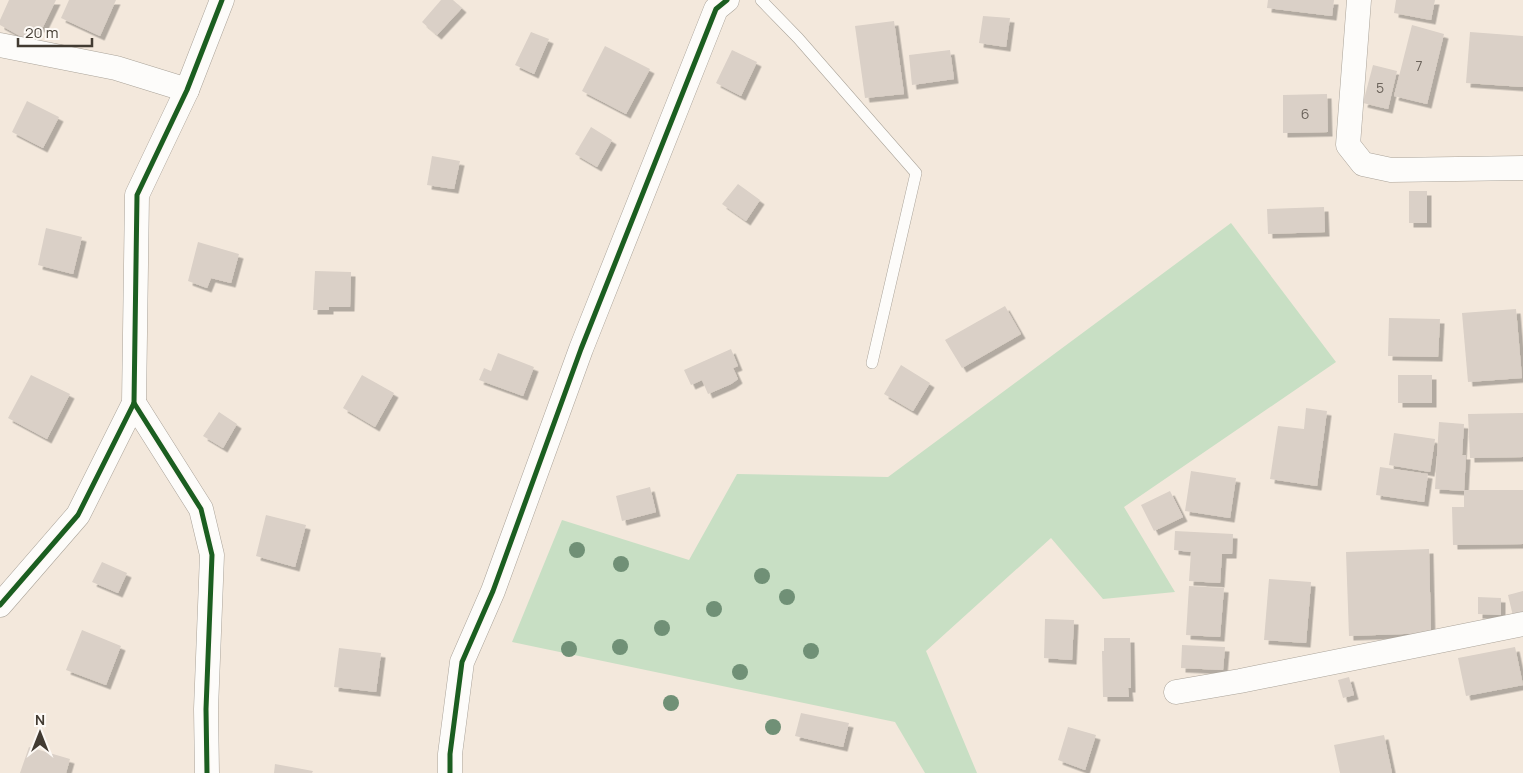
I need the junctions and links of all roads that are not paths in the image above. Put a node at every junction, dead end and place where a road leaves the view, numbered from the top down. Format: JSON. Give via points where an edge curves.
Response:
{"nodes":[{"id":1,"x":222,"y":0,"type":"edge"},
{"id":2,"x":727,"y":0,"type":"edge"},
{"id":3,"x":761,"y":0,"type":"edge"},
{"id":4,"x":1359,"y":0,"type":"edge"},
{"id":5,"x":0,"y":45,"type":"edge"},
{"id":6,"x":186,"y":90,"type":"junction"},
{"id":7,"x":1523,"y":168,"type":"edge"},
{"id":8,"x":872,"y":363,"type":"dead end"},
{"id":9,"x":134,"y":402,"type":"junction"},
{"id":10,"x":0,"y":605,"type":"edge"},
{"id":11,"x":1523,"y":624,"type":"edge"},
{"id":12,"x":1176,"y":692,"type":"dead end"},
{"id":13,"x":207,"y":773,"type":"edge"},
{"id":14,"x":450,"y":773,"type":"edge"}],
"edges":[{"from":1,"to":6,"type":"street"},
{"from":2,"to":14,"type":"street","via":[[716,9],[581,349],[493,591],[462,662]]},
{"from":3,"to":8,"type":"lane","via":[[916,173]]},
{"from":4,"to":7,"type":"street","via":[[1348,145],[1363,164],[1391,170]]},
{"from":5,"to":6,"type":"street","via":[[116,68]]},
{"from":6,"to":9,"type":"street","via":[[137,195]]},
{"from":9,"to":10,"type":"street","via":[[78,515]]},
{"from":9,"to":13,"type":"street","via":[[201,509],[212,555]]},
{"from":11,"to":12,"type":"street"}]}
